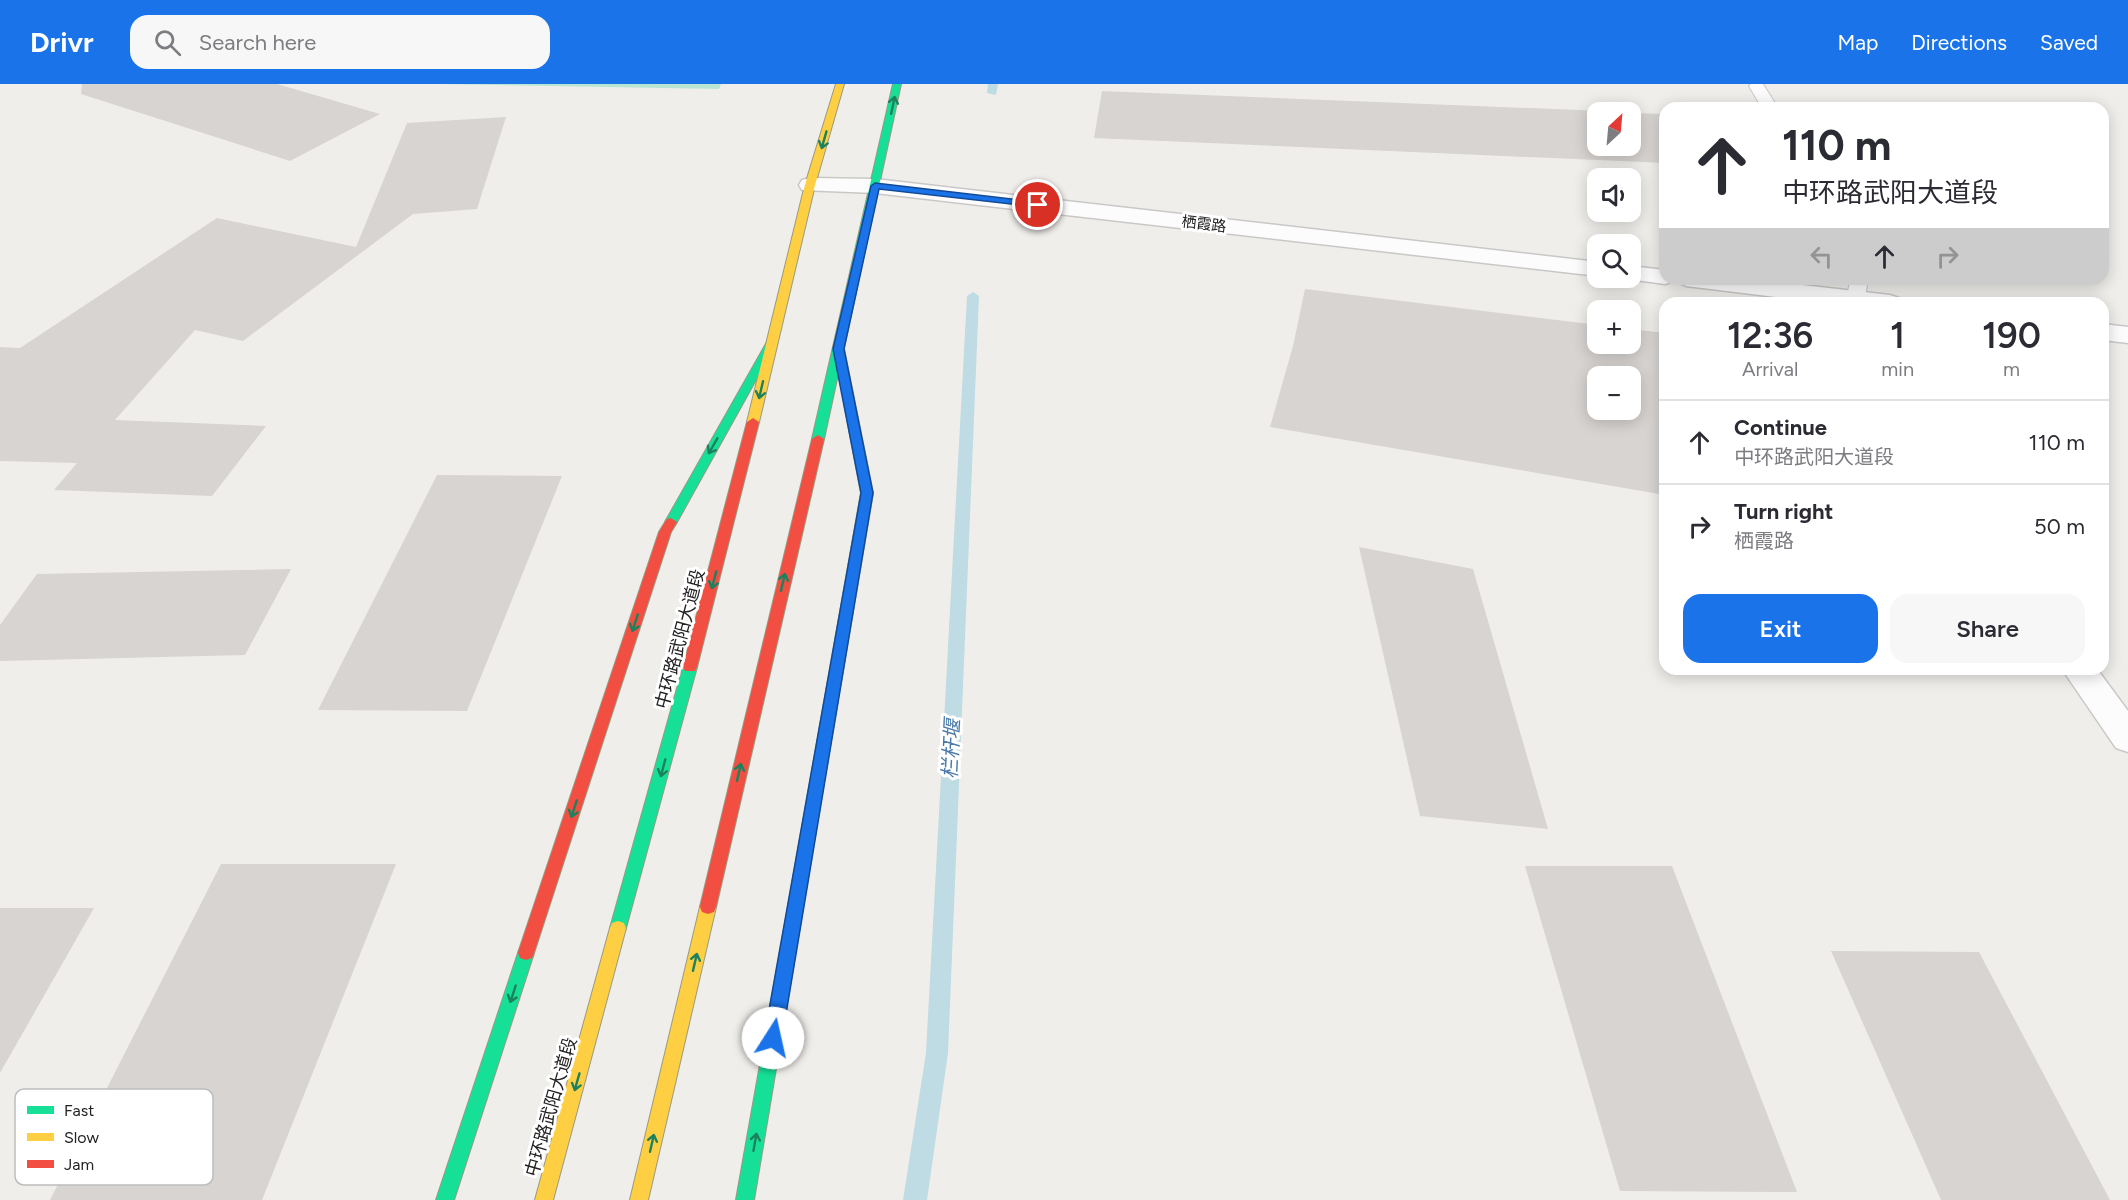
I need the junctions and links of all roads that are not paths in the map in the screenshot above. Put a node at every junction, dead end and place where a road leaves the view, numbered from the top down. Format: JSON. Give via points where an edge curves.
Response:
{"nodes":[{"id":1,"x":840,"y":84,"type":"edge"},
{"id":2,"x":897,"y":84,"type":"edge"},
{"id":3,"x":1757,"y":86,"type":"dead end"},
{"id":4,"x":1766,"y":102,"type":"edge"},
{"id":5,"x":810,"y":185,"type":"junction"},
{"id":6,"x":875,"y":186,"type":"junction"},
{"id":7,"x":1587,"y":268,"type":"edge"},
{"id":8,"x":1641,"y":274,"type":"edge"},
{"id":9,"x":1659,"y":276,"type":"edge"},
{"id":10,"x":1755,"y":285,"type":"edge"},
{"id":11,"x":1858,"y":294,"type":"edge"},
{"id":12,"x":2109,"y":333,"type":"edge"},
{"id":13,"x":2128,"y":335,"type":"edge"},
{"id":14,"x":773,"y":340,"type":"junction"},
{"id":15,"x":838,"y":349,"type":"junction"},
{"id":16,"x":2083,"y":675,"type":"edge"},
{"id":17,"x":2128,"y":738,"type":"edge"},
{"id":18,"x":445,"y":1200,"type":"edge"},
{"id":19,"x":544,"y":1200,"type":"edge"},
{"id":20,"x":639,"y":1200,"type":"edge"},
{"id":21,"x":746,"y":1200,"type":"edge"}],
"edges":[{"from":1,"to":5,"type":"main road","name":"中环路武阳大道段","one_way":true},
{"from":6,"to":2,"type":"main road","one_way":true},
{"from":3,"to":4,"type":"lane"},
{"from":5,"to":6,"type":"street","name":"栖霞路"},
{"from":5,"to":14,"type":"main road","name":"中环路武阳大道段"},
{"from":6,"to":7,"type":"street","name":"栖霞路"},
{"from":6,"to":15,"type":"main road"},
{"from":8,"to":9,"type":"street"},
{"from":10,"to":11,"type":"street"},
{"from":12,"to":13,"type":"street"},
{"from":14,"to":18,"type":"main road","one_way":true,"via":[[665,532]]},
{"from":14,"to":19,"type":"main road","name":"中环路武阳大道段","one_way":true,"via":[[730,520]]},
{"from":20,"to":15,"type":"main road","one_way":true},
{"from":21,"to":15,"type":"main road","one_way":true,"via":[[867,493]]},
{"from":16,"to":17,"type":"street"}]}
